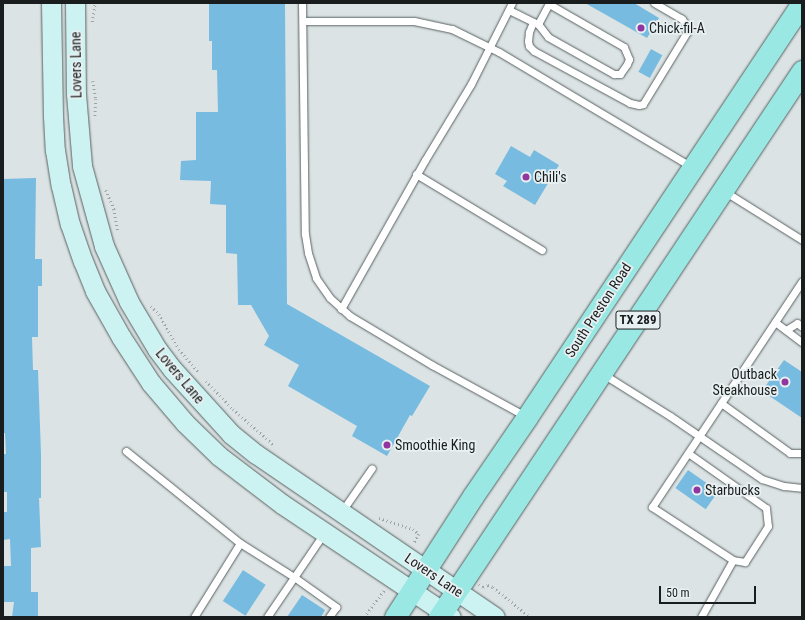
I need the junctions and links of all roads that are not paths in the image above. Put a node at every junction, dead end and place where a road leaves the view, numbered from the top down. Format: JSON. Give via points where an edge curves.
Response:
{"nodes":[{"id":1,"x":51,"y":3,"type":"edge"},
{"id":2,"x":76,"y":3,"type":"edge"},
{"id":3,"x":302,"y":3,"type":"edge"},
{"id":4,"x":654,"y":3,"type":"edge"},
{"id":5,"x":802,"y":3,"type":"edge"},
{"id":6,"x":549,"y":4,"type":"edge"},
{"id":7,"x":511,"y":6,"type":"edge"},
{"id":8,"x":303,"y":21,"type":"junction"},
{"id":9,"x":536,"y":23,"type":"junction"},
{"id":10,"x":491,"y":48,"type":"junction"},
{"id":11,"x":802,"y":71,"type":"edge"},
{"id":12,"x":692,"y":167,"type":"junction"},
{"id":13,"x":416,"y":174,"type":"junction"},
{"id":14,"x":724,"y":190,"type":"junction"},
{"id":15,"x":802,"y":240,"type":"edge"},
{"id":16,"x":542,"y":250,"type":"dead end"},
{"id":17,"x":802,"y":281,"type":"edge"},
{"id":18,"x":341,"y":309,"type":"junction"},
{"id":19,"x":775,"y":322,"type":"junction"},
{"id":20,"x":802,"y":327,"type":"edge"},
{"id":21,"x":786,"y":330,"type":"junction"},
{"id":22,"x":802,"y":342,"type":"edge"},
{"id":23,"x":602,"y":374,"type":"junction"},
{"id":24,"x":721,"y":403,"type":"junction"},
{"id":25,"x":527,"y":417,"type":"junction"},
{"id":26,"x":699,"y":436,"type":"junction"},
{"id":27,"x":126,"y":451,"type":"dead end"},
{"id":28,"x":688,"y":453,"type":"junction"},
{"id":29,"x":802,"y":453,"type":"edge"},
{"id":30,"x":372,"y":468,"type":"dead end"},
{"id":31,"x":802,"y":488,"type":"edge"},
{"id":32,"x":341,"y":513,"type":"junction"},
{"id":33,"x":324,"y":532,"type":"junction"},
{"id":34,"x":240,"y":543,"type":"junction"},
{"id":35,"x":733,"y":560,"type":"junction"},
{"id":36,"x":426,"y":569,"type":"junction"},
{"id":37,"x":294,"y":577,"type":"junction"},
{"id":38,"x":412,"y":590,"type":"junction"},
{"id":39,"x":457,"y":590,"type":"junction"},
{"id":40,"x":444,"y":615,"type":"edge"},
{"id":41,"x":194,"y":617,"type":"edge"},
{"id":42,"x":267,"y":617,"type":"edge"},
{"id":43,"x":329,"y":617,"type":"edge"},
{"id":44,"x":394,"y":617,"type":"edge"},
{"id":45,"x":495,"y":617,"type":"edge"},
{"id":46,"x":701,"y":617,"type":"edge"}],
"edges":[{"from":1,"to":33,"type":"street","name":"Lovers Lane","via":[[53,129],[61,186],[76,244],[95,291],[151,383],[199,438],[247,479]]},
{"from":2,"to":32,"type":"street","name":"Lovers Lane","via":[[76,94],[82,166],[104,246],[129,302],[153,343],[173,370],[231,434],[284,475]]},
{"from":3,"to":8,"type":"lane"},
{"from":4,"to":9,"type":"lane","via":[[682,19],[687,26],[687,32],[643,104],[639,105],[630,104],[534,52],[528,41],[529,32]]},
{"from":5,"to":12,"type":"main road","name":"South Preston Road","number":"TX 289"},
{"from":6,"to":9,"type":"lane"},
{"from":6,"to":9,"type":"lane","via":[[624,47],[629,59],[627,64],[620,74],[614,74],[548,37]]},
{"from":7,"to":9,"type":"lane"},
{"from":7,"to":10,"type":"lane"},
{"from":8,"to":10,"type":"lane","via":[[414,21],[452,29]]},
{"from":8,"to":18,"type":"lane","via":[[306,244],[316,278],[322,289]]},
{"from":10,"to":12,"type":"lane"},
{"from":10,"to":13,"type":"lane"},
{"from":11,"to":14,"type":"main road","number":"TX 289"},
{"from":12,"to":25,"type":"main road","name":"South Preston Road","number":"TX 289"},
{"from":13,"to":16,"type":"lane"},
{"from":13,"to":18,"type":"lane"},
{"from":14,"to":15,"type":"lane"},
{"from":14,"to":23,"type":"main road","number":"TX 289"},
{"from":17,"to":19,"type":"lane"},
{"from":18,"to":25,"type":"lane","via":[[432,365]]},
{"from":19,"to":21,"type":"lane"},
{"from":19,"to":24,"type":"lane"},
{"from":20,"to":21,"type":"lane","via":[[796,323]]},
{"from":21,"to":22,"type":"lane"},
{"from":23,"to":26,"type":"lane"},
{"from":23,"to":39,"type":"main road","number":"TX 289"},
{"from":24,"to":26,"type":"lane"},
{"from":24,"to":29,"type":"lane","via":[[790,453]]},
{"from":25,"to":36,"type":"main road","name":"South Preston Road","number":"TX 289"},
{"from":26,"to":28,"type":"lane"},
{"from":26,"to":31,"type":"lane","via":[[762,479]]},
{"from":27,"to":34,"type":"lane"},
{"from":28,"to":35,"type":"lane","via":[[652,507]]},
{"from":28,"to":35,"type":"lane","via":[[766,508],[768,526],[745,562]]},
{"from":30,"to":32,"type":"lane"},
{"from":32,"to":36,"type":"street","name":"Lovers Lane"},
{"from":33,"to":37,"type":"lane"},
{"from":33,"to":38,"type":"street","name":"Lovers Lane"},
{"from":34,"to":37,"type":"lane"},
{"from":34,"to":41,"type":"lane"},
{"from":35,"to":46,"type":"lane"},
{"from":36,"to":38,"type":"main road","name":"South Preston Road","number":"TX 289"},
{"from":36,"to":39,"type":"street","name":"Lovers Lane"},
{"from":37,"to":42,"type":"lane"},
{"from":37,"to":43,"type":"lane","via":[[336,607]]},
{"from":38,"to":40,"type":"street","name":"Lovers Lane"},
{"from":38,"to":44,"type":"main road","name":"South Preston Road","number":"TX 289"},
{"from":39,"to":40,"type":"main road","number":"TX 289"},
{"from":39,"to":45,"type":"street","name":"Lovers Lane"}]}
